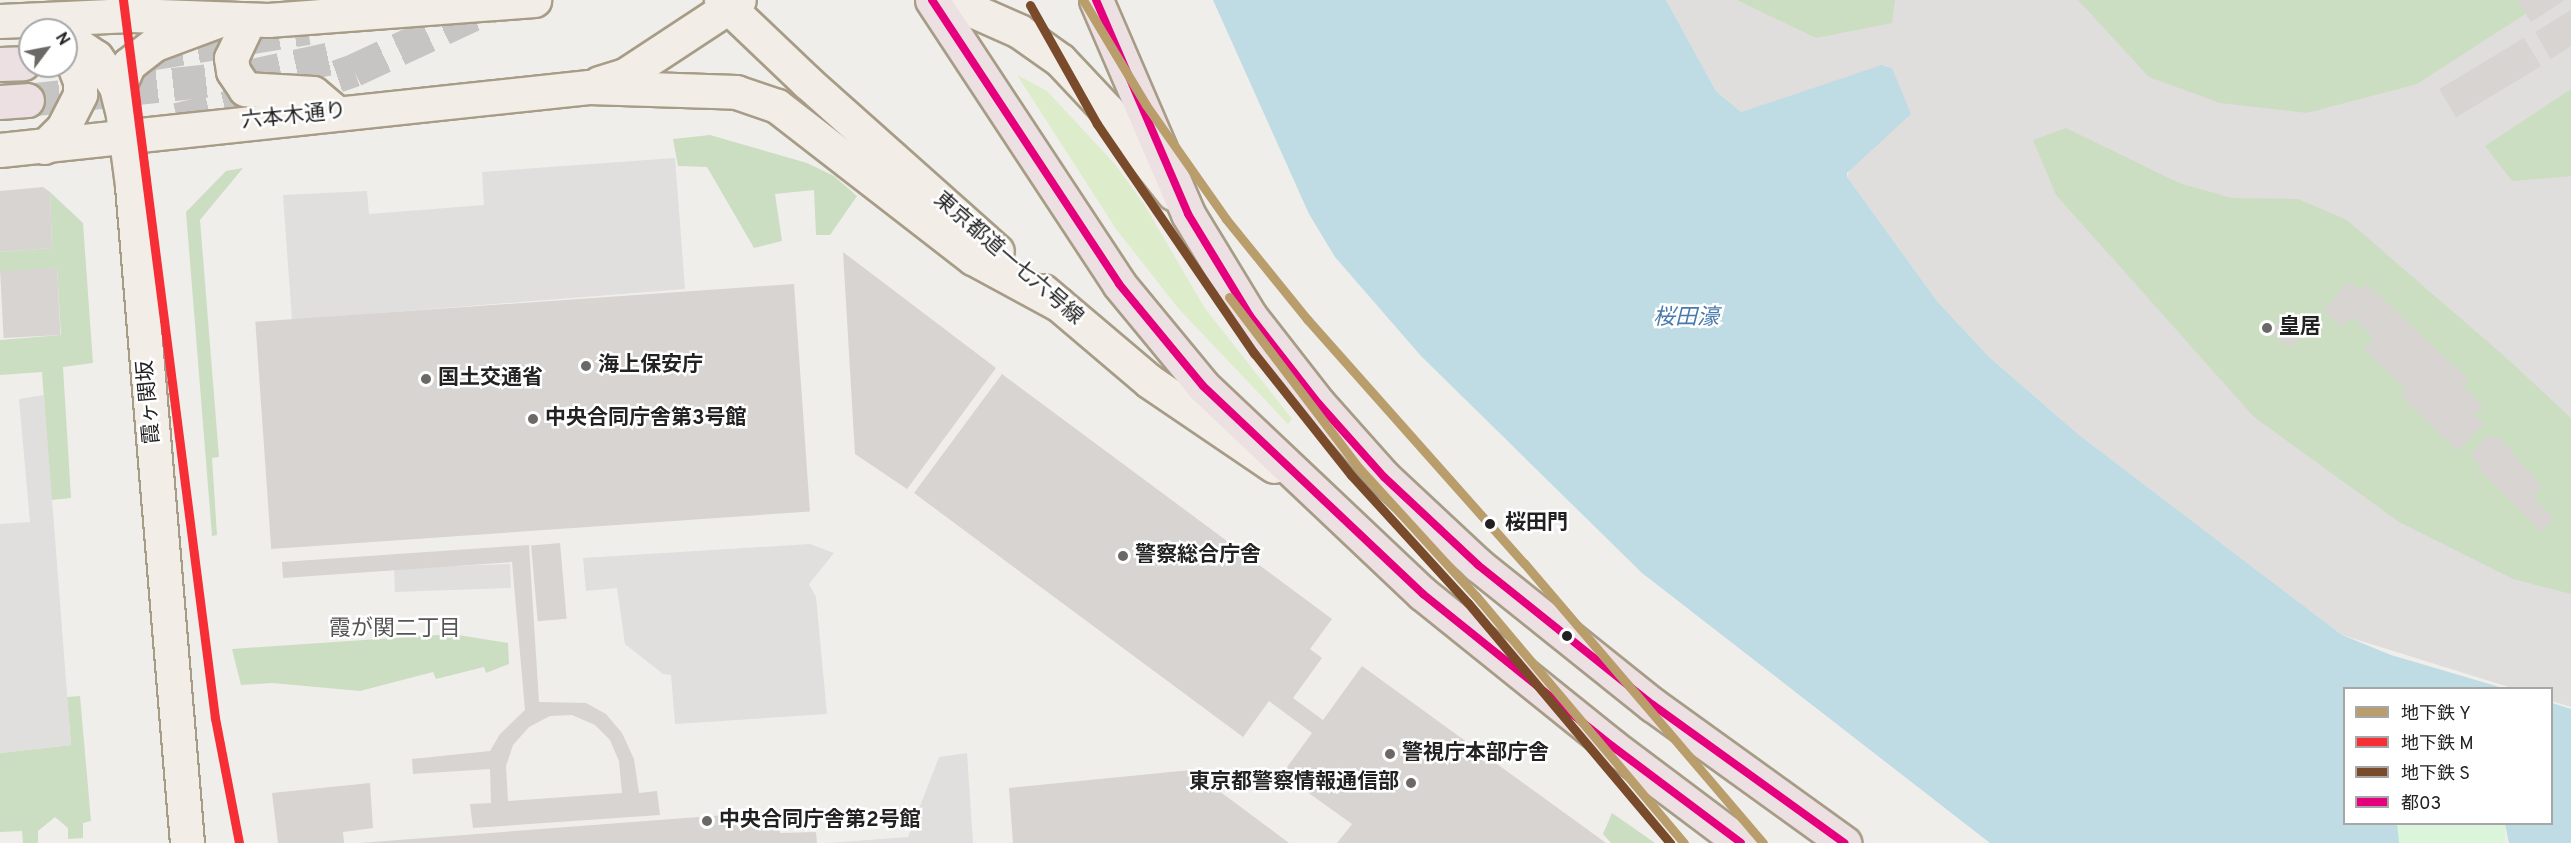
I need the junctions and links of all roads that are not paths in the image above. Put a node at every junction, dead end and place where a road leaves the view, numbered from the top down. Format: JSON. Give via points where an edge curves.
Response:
{"nodes":[{"id":1,"x":369,"y":0,"type":"edge"},
{"id":2,"x":534,"y":0,"type":"edge"},
{"id":3,"x":932,"y":0,"type":"edge"},
{"id":4,"x":949,"y":0,"type":"edge"},
{"id":5,"x":1096,"y":0,"type":"edge"},
{"id":6,"x":723,"y":2,"type":"edge"},
{"id":7,"x":78,"y":19,"type":"edge"},
{"id":8,"x":246,"y":20,"type":"junction"},
{"id":9,"x":78,"y":45,"type":"edge"},
{"id":10,"x":78,"y":74,"type":"edge"},
{"id":11,"x":589,"y":87,"type":"junction"},
{"id":12,"x":336,"y":112,"type":"junction"},
{"id":13,"x":127,"y":136,"type":"junction"},
{"id":14,"x":44,"y":147,"type":"junction"},
{"id":15,"x":0,"y":150,"type":"edge"},
{"id":16,"x":1188,"y":214,"type":"junction"},
{"id":17,"x":1058,"y":304,"type":"junction"},
{"id":18,"x":1314,"y":493,"type":"junction"},
{"id":19,"x":187,"y":843,"type":"edge"},
{"id":20,"x":1741,"y":843,"type":"edge"},
{"id":21,"x":1844,"y":843,"type":"edge"}],
"edges":[{"from":1,"to":8,"type":"main road"},
{"from":2,"to":8,"type":"main road"},
{"from":3,"to":18,"type":"highway","via":[[1119,284],[1203,386]]},
{"from":4,"to":16,"type":"main road","via":[[1019,31],[1060,60],[1108,111]]},
{"from":5,"to":16,"type":"highway"},
{"from":6,"to":11,"type":"main road","via":[[668,47],[625,75]]},
{"from":6,"to":17,"type":"main road","name":"東京都道一七六号線","via":[[807,82]]},
{"from":7,"to":8,"type":"main road","via":[[131,15]]},
{"from":8,"to":12,"type":"main road","via":[[231,58],[233,71],[245,88],[313,93]]},
{"from":8,"to":13,"type":"main road","name":"霞ヶ関坂","via":[[155,44],[129,64],[119,86]]},
{"from":9,"to":13,"type":"main road","via":[[96,57],[117,87]]},
{"from":10,"to":14,"type":"main road","via":[[80,94],[63,128]]},
{"from":11,"to":12,"type":"main road","name":"六本木通り"},
{"from":11,"to":17,"type":"main road","via":[[736,92],[758,97],[801,122],[973,258]]},
{"from":12,"to":13,"type":"main road","name":"六本木通り"},
{"from":13,"to":14,"type":"main road","name":"六本木通り"},
{"from":13,"to":19,"type":"main road","name":"霞ヶ関坂"},
{"from":14,"to":15,"type":"main road","name":"六本木通り"},
{"from":16,"to":21,"type":"highway","via":[[1250,316],[1318,403],[1384,477],[1478,565],[1653,705]]},
{"from":17,"to":18,"type":"main road","name":"東京都道一七六号線","via":[[1149,381]]},
{"from":18,"to":20,"type":"highway","via":[[1423,594],[1612,746]]}]}
